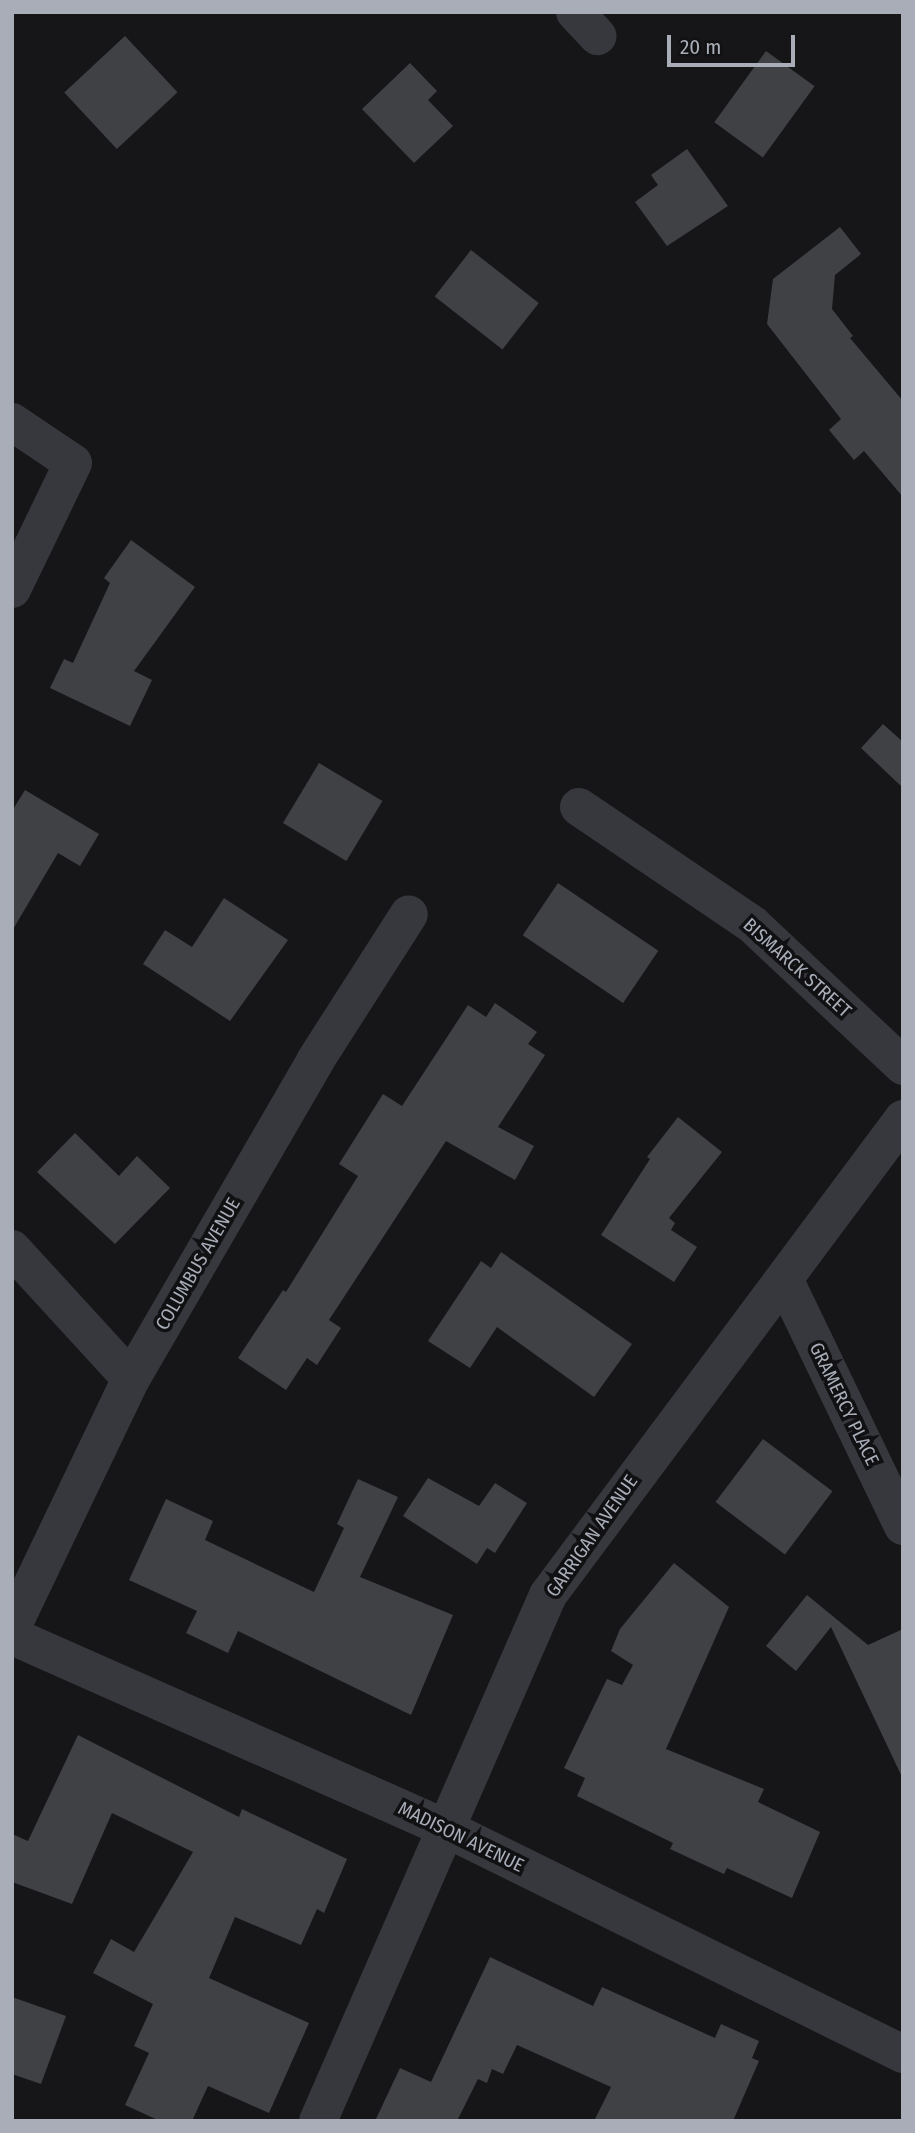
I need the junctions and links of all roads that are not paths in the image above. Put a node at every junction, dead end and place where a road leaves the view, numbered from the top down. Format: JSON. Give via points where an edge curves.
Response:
{"nodes":[{"id":1,"x":12,"y":422,"type":"edge"},
{"id":2,"x":12,"y":589,"type":"edge"},
{"id":3,"x":579,"y":807,"type":"dead end"},
{"id":4,"x":409,"y":914,"type":"dead end"},
{"id":5,"x":903,"y":1066,"type":"edge"},
{"id":6,"x":903,"y":1119,"type":"edge"},
{"id":7,"x":12,"y":1250,"type":"edge"},
{"id":8,"x":785,"y":1281,"type":"junction"},
{"id":9,"x":131,"y":1379,"type":"junction"},
{"id":10,"x":903,"y":1526,"type":"edge"},
{"id":11,"x":12,"y":1627,"type":"edge"},
{"id":12,"x":12,"y":1636,"type":"edge"},
{"id":13,"x":445,"y":1828,"type":"junction"},
{"id":14,"x":903,"y":2054,"type":"edge"},
{"id":15,"x":318,"y":2121,"type":"edge"}],
"edges":[{"from":1,"to":2,"type":"street","via":[[73,463]]},
{"from":3,"to":5,"type":"street","name":"BISMARCK STREET","via":[[754,925]]},
{"from":4,"to":9,"type":"street","name":"COLUMBUS AVENUE","via":[[315,1061]]},
{"from":6,"to":8,"type":"street","name":"GARRIGAN AVENUE"},
{"from":7,"to":9,"type":"street"},
{"from":8,"to":10,"type":"street","name":"GRAMERCY PLACE"},
{"from":8,"to":13,"type":"street","name":"GARRIGAN AVENUE","via":[[661,1439],[548,1595]]},
{"from":9,"to":11,"type":"street","name":"COLUMBUS AVENUE"},
{"from":12,"to":13,"type":"street","name":"MADISON AVENUE"},
{"from":13,"to":14,"type":"street","name":"MADISON AVENUE"},
{"from":13,"to":15,"type":"street","name":"GARRIGAN AVENUE"}]}
